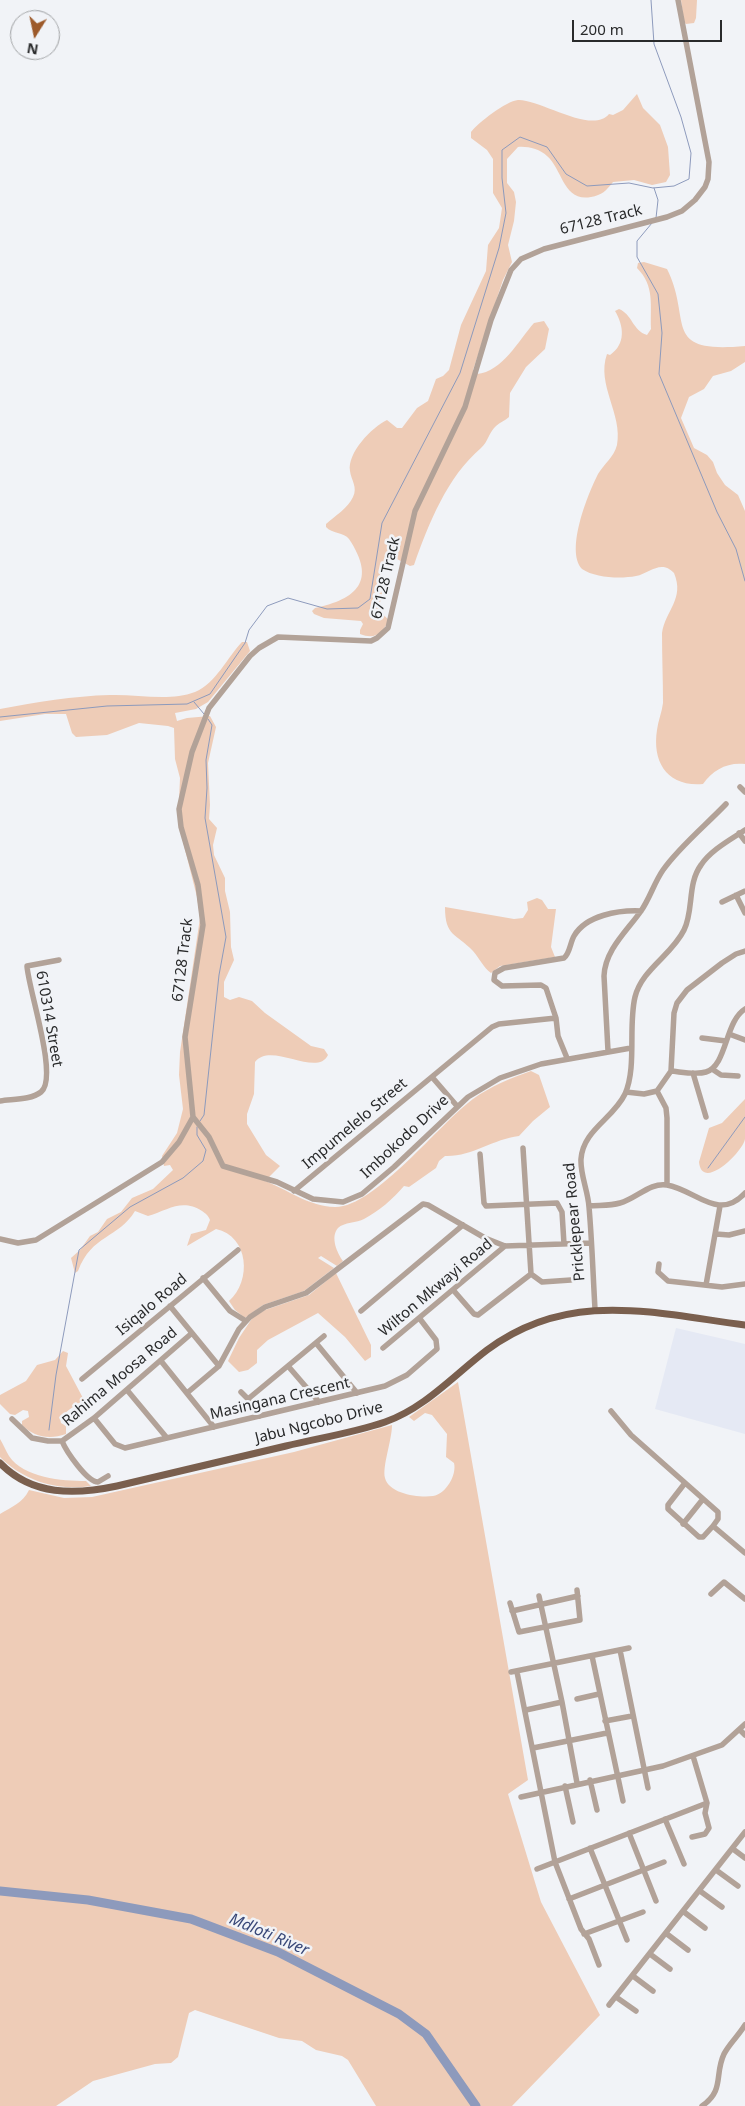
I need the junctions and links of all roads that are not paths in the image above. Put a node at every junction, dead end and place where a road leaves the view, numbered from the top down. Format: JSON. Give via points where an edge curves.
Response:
{"nodes":[{"id":1,"x":678,"y":0,"type":"edge"},
{"id":2,"x":740,"y":787,"type":"dead end"},
{"id":3,"x":745,"y":792,"type":"edge"},
{"id":4,"x":726,"y":804,"type":"dead end"},
{"id":5,"x":742,"y":831,"type":"edge"},
{"id":6,"x":745,"y":841,"type":"edge"},
{"id":7,"x":745,"y":891,"type":"edge"},
{"id":8,"x":736,"y":895,"type":"junction"},
{"id":9,"x":722,"y":902,"type":"dead end"},
{"id":10,"x":641,"y":911,"type":"junction"},
{"id":11,"x":745,"y":913,"type":"edge"},
{"id":12,"x":745,"y":951,"type":"edge"},
{"id":13,"x":59,"y":960,"type":"dead end"},
{"id":14,"x":745,"y":1009,"type":"edge"},
{"id":15,"x":556,"y":1018,"type":"junction"},
{"id":16,"x":729,"y":1034,"type":"junction"},
{"id":17,"x":702,"y":1038,"type":"dead end"},
{"id":18,"x":726,"y":1040,"type":"junction"},
{"id":19,"x":745,"y":1040,"type":"edge"},
{"id":20,"x":631,"y":1048,"type":"junction"},
{"id":21,"x":608,"y":1051,"type":"junction"},
{"id":22,"x":567,"y":1058,"type":"junction"},
{"id":23,"x":712,"y":1069,"type":"junction"},
{"id":24,"x":670,"y":1071,"type":"junction"},
{"id":25,"x":693,"y":1073,"type":"junction"},
{"id":26,"x":738,"y":1076,"type":"dead end"},
{"id":27,"x":432,"y":1077,"type":"junction"},
{"id":28,"x":657,"y":1091,"type":"junction"},
{"id":29,"x":626,"y":1092,"type":"junction"},
{"id":30,"x":0,"y":1101,"type":"edge"},
{"id":31,"x":457,"y":1106,"type":"junction"},
{"id":32,"x":193,"y":1117,"type":"junction"},
{"id":33,"x":706,"y":1117,"type":"dead end"},
{"id":34,"x":523,"y":1148,"type":"dead end"},
{"id":35,"x":480,"y":1154,"type":"dead end"},
{"id":36,"x":667,"y":1185,"type":"junction"},
{"id":37,"x":294,"y":1191,"type":"junction"},
{"id":38,"x":745,"y":1193,"type":"edge"},
{"id":39,"x":527,"y":1205,"type":"junction"},
{"id":40,"x":589,"y":1206,"type":"junction"},
{"id":41,"x":720,"y":1206,"type":"junction"},
{"id":42,"x":463,"y":1225,"type":"junction"},
{"id":43,"x":745,"y":1231,"type":"edge"},
{"id":44,"x":716,"y":1234,"type":"junction"},
{"id":45,"x":1,"y":1240,"type":"edge"},
{"id":46,"x":592,"y":1243,"type":"junction"},
{"id":47,"x":564,"y":1244,"type":"junction"},
{"id":48,"x":505,"y":1246,"type":"junction"},
{"id":49,"x":530,"y":1246,"type":"junction"},
{"id":50,"x":238,"y":1250,"type":"dead end"},
{"id":51,"x":658,"y":1264,"type":"dead end"},
{"id":52,"x":531,"y":1274,"type":"junction"},
{"id":53,"x":203,"y":1278,"type":"junction"},
{"id":54,"x":571,"y":1280,"type":"dead end"},
{"id":55,"x":745,"y":1284,"type":"edge"},
{"id":56,"x":706,"y":1285,"type":"junction"},
{"id":57,"x":454,"y":1291,"type":"junction"},
{"id":58,"x":170,"y":1306,"type":"junction"},
{"id":59,"x":595,"y":1309,"type":"junction"},
{"id":60,"x":361,"y":1311,"type":"dead end"},
{"id":61,"x":420,"y":1318,"type":"junction"},
{"id":62,"x":246,"y":1321,"type":"junction"},
{"id":63,"x":745,"y":1325,"type":"edge"},
{"id":64,"x":192,"y":1333,"type":"junction"},
{"id":65,"x":324,"y":1336,"type":"dead end"},
{"id":66,"x":316,"y":1343,"type":"junction"},
{"id":67,"x":383,"y":1348,"type":"dead end"},
{"id":68,"x":161,"y":1361,"type":"junction"},
{"id":69,"x":219,"y":1366,"type":"junction"},
{"id":70,"x":288,"y":1366,"type":"junction"},
{"id":71,"x":82,"y":1379,"type":"dead end"},
{"id":72,"x":127,"y":1390,"type":"junction"},
{"id":73,"x":241,"y":1392,"type":"dead end"},
{"id":74,"x":187,"y":1393,"type":"junction"},
{"id":75,"x":357,"y":1393,"type":"junction"},
{"id":76,"x":248,"y":1399,"type":"junction"},
{"id":77,"x":318,"y":1402,"type":"junction"},
{"id":78,"x":611,"y":1411,"type":"dead end"},
{"id":79,"x":260,"y":1416,"type":"junction"},
{"id":80,"x":94,"y":1418,"type":"junction"},
{"id":81,"x":12,"y":1419,"type":"dead end"},
{"id":82,"x":214,"y":1427,"type":"junction"},
{"id":83,"x":167,"y":1438,"type":"junction"},
{"id":84,"x":62,"y":1441,"type":"junction"},
{"id":85,"x":0,"y":1464,"type":"edge"},
{"id":86,"x":108,"y":1476,"type":"dead end"},
{"id":87,"x":685,"y":1483,"type":"junction"},
{"id":88,"x":703,"y":1499,"type":"junction"},
{"id":89,"x":684,"y":1524,"type":"junction"},
{"id":90,"x":713,"y":1526,"type":"junction"},
{"id":91,"x":745,"y":1553,"type":"edge"},
{"id":92,"x":711,"y":1594,"type":"dead end"},
{"id":93,"x":539,"y":1596,"type":"dead end"},
{"id":94,"x":745,"y":1599,"type":"edge"},
{"id":95,"x":510,"y":1603,"type":"dead end"},
{"id":96,"x":540,"y":1604,"type":"junction"},
{"id":97,"x":512,"y":1611,"type":"junction"},
{"id":98,"x":546,"y":1628,"type":"junction"},
{"id":99,"x":628,"y":1648,"type":"dead end"},
{"id":100,"x":620,"y":1650,"type":"junction"},
{"id":101,"x":592,"y":1656,"type":"junction"},
{"id":102,"x":555,"y":1664,"type":"junction"},
{"id":103,"x":600,"y":1694,"type":"junction"},
{"id":104,"x":577,"y":1699,"type":"dead end"},
{"id":105,"x":562,"y":1702,"type":"junction"},
{"id":106,"x":526,"y":1710,"type":"junction"},
{"id":107,"x":632,"y":1716,"type":"junction"},
{"id":108,"x":605,"y":1721,"type":"junction"},
{"id":109,"x":745,"y":1724,"type":"edge"},
{"id":110,"x":740,"y":1730,"type":"junction"},
{"id":111,"x":607,"y":1733,"type":"junction"},
{"id":112,"x":745,"y":1735,"type":"edge"},
{"id":113,"x":569,"y":1742,"type":"junction"},
{"id":114,"x":533,"y":1748,"type":"junction"},
{"id":115,"x":693,"y":1756,"type":"junction"},
{"id":116,"x":643,"y":1771,"type":"junction"},
{"id":117,"x":616,"y":1775,"type":"junction"},
{"id":118,"x":590,"y":1780,"type":"junction"},
{"id":119,"x":577,"y":1783,"type":"junction"},
{"id":120,"x":565,"y":1786,"type":"junction"},
{"id":121,"x":648,"y":1788,"type":"dead end"},
{"id":122,"x":540,"y":1791,"type":"junction"},
{"id":123,"x":520,"y":1797,"type":"dead end"},
{"id":124,"x":623,"y":1801,"type":"dead end"},
{"id":125,"x":707,"y":1803,"type":"junction"},
{"id":126,"x":597,"y":1810,"type":"dead end"},
{"id":127,"x":665,"y":1819,"type":"junction"},
{"id":128,"x":573,"y":1822,"type":"dead end"},
{"id":129,"x":745,"y":1832,"type":"edge"},
{"id":130,"x":629,"y":1833,"type":"junction"},
{"id":131,"x":692,"y":1837,"type":"dead end"},
{"id":132,"x":590,"y":1848,"type":"junction"},
{"id":133,"x":733,"y":1849,"type":"junction"},
{"id":134,"x":745,"y":1858,"type":"edge"},
{"id":135,"x":555,"y":1862,"type":"junction"},
{"id":136,"x":664,"y":1862,"type":"dead end"},
{"id":137,"x":684,"y":1864,"type":"dead end"},
{"id":138,"x":537,"y":1869,"type":"dead end"},
{"id":139,"x":643,"y":1870,"type":"junction"},
{"id":140,"x":716,"y":1870,"type":"junction"},
{"id":141,"x":606,"y":1885,"type":"junction"},
{"id":142,"x":738,"y":1886,"type":"dead end"},
{"id":143,"x":700,"y":1891,"type":"junction"},
{"id":144,"x":569,"y":1900,"type":"junction"},
{"id":145,"x":656,"y":1901,"type":"dead end"},
{"id":146,"x":722,"y":1907,"type":"dead end"},
{"id":147,"x":643,"y":1912,"type":"dead end"},
{"id":148,"x":684,"y":1912,"type":"junction"},
{"id":149,"x":620,"y":1921,"type":"junction"},
{"id":150,"x":706,"y":1928,"type":"dead end"},
{"id":151,"x":584,"y":1934,"type":"junction"},
{"id":152,"x":666,"y":1934,"type":"junction"},
{"id":153,"x":627,"y":1940,"type":"dead end"},
{"id":154,"x":688,"y":1950,"type":"dead end"},
{"id":155,"x":650,"y":1954,"type":"junction"},
{"id":156,"x":599,"y":1965,"type":"dead end"},
{"id":157,"x":670,"y":1969,"type":"dead end"},
{"id":158,"x":633,"y":1976,"type":"junction"},
{"id":159,"x":653,"y":1991,"type":"dead end"},
{"id":160,"x":616,"y":1997,"type":"junction"},
{"id":161,"x":609,"y":2005,"type":"dead end"},
{"id":162,"x":636,"y":2011,"type":"dead end"},
{"id":163,"x":745,"y":2025,"type":"edge"},
{"id":164,"x":702,"y":2106,"type":"edge"}],
"edges":[{"from":1,"to":32,"type":"street","name":"67128 Track","via":[[709,162],[708,179],[701,193],[676,214],[563,242],[527,256],[516,264],[501,293],[465,407],[415,511],[388,628],[371,640],[278,637],[250,656],[209,708],[192,752],[179,809],[198,884],[203,925],[186,1037]]},
{"from":2,"to":3,"type":"street"},
{"from":4,"to":10,"type":"street","via":[[720,815],[662,872]]},
{"from":5,"to":6,"type":"street"},
{"from":5,"to":20,"type":"street","name":"Pricklepear Road","via":[[706,858],[696,873],[684,930],[637,991]]},
{"from":7,"to":8,"type":"street"},
{"from":8,"to":9,"type":"street"},
{"from":8,"to":11,"type":"street"},
{"from":10,"to":15,"type":"street","via":[[630,910],[590,921],[575,934],[564,958],[504,968],[495,973],[494,980],[502,986],[544,986]]},
{"from":10,"to":21,"type":"street","via":[[610,952],[604,968]]},
{"from":12,"to":24,"type":"street","via":[[732,956],[700,980],[677,1003]]},
{"from":13,"to":30,"type":"street","name":"610314 Street","via":[[27,966],[30,989],[38,1011],[45,1087],[36,1095]]},
{"from":14,"to":16,"type":"street","via":[[736,1018]]},
{"from":15,"to":22,"type":"street","via":[[558,1036]]},
{"from":15,"to":27,"type":"street","name":"Impumelelo Street","via":[[496,1025]]},
{"from":16,"to":18,"type":"street"},
{"from":16,"to":19,"type":"street"},
{"from":17,"to":18,"type":"street"},
{"from":18,"to":23,"type":"street"},
{"from":20,"to":21,"type":"street","name":"Imbokodo Drive"},
{"from":20,"to":29,"type":"street","name":"Pricklepear Road"},
{"from":21,"to":22,"type":"street","name":"Imbokodo Drive"},
{"from":22,"to":31,"type":"street","name":"Imbokodo Drive","via":[[500,1078]]},
{"from":23,"to":25,"type":"street"},
{"from":23,"to":26,"type":"street","via":[[721,1075]]},
{"from":24,"to":25,"type":"street"},
{"from":24,"to":28,"type":"street"},
{"from":25,"to":33,"type":"street"},
{"from":27,"to":31,"type":"street"},
{"from":27,"to":37,"type":"street","name":"Impumelelo Street"},
{"from":28,"to":29,"type":"street","via":[[644,1094]]},
{"from":28,"to":36,"type":"street","via":[[667,1118]]},
{"from":29,"to":40,"type":"street","name":"Pricklepear Road","via":[[610,1115],[588,1136],[582,1150],[581,1164]]},
{"from":31,"to":37,"type":"street","name":"Imbokodo Drive","via":[[394,1168],[353,1199],[325,1202]]},
{"from":32,"to":37,"type":"street","name":"Imbokodo Drive","via":[[209,1137],[223,1166],[277,1182]]},
{"from":32,"to":45,"type":"street","via":[[180,1142],[152,1169],[36,1240],[18,1243]]},
{"from":34,"to":39,"type":"street"},
{"from":35,"to":39,"type":"street","via":[[486,1206]]},
{"from":36,"to":40,"type":"street","via":[[652,1187],[620,1203]]},
{"from":36,"to":41,"type":"street"},
{"from":38,"to":41,"type":"street","via":[[734,1203]]},
{"from":39,"to":47,"type":"street","via":[[559,1204]]},
{"from":39,"to":49,"type":"street"},
{"from":40,"to":46,"type":"street","name":"Pricklepear Road"},
{"from":41,"to":44,"type":"street"},
{"from":42,"to":48,"type":"street"},
{"from":42,"to":60,"type":"street"},
{"from":42,"to":62,"type":"street","via":[[428,1205],[420,1205],[306,1293],[265,1307]]},
{"from":43,"to":44,"type":"street","via":[[729,1236]]},
{"from":44,"to":56,"type":"street"},
{"from":46,"to":47,"type":"street"},
{"from":46,"to":59,"type":"street","name":"Pricklepear Road"},
{"from":47,"to":49,"type":"street"},
{"from":48,"to":49,"type":"street"},
{"from":48,"to":57,"type":"street","name":"Wilton Mkwayi Road"},
{"from":49,"to":52,"type":"street"},
{"from":50,"to":53,"type":"street","name":"Isiqalo Road"},
{"from":51,"to":56,"type":"street","via":[[658,1272],[666,1280]]},
{"from":52,"to":54,"type":"street","via":[[542,1282]]},
{"from":52,"to":57,"type":"street","via":[[478,1316]]},
{"from":53,"to":58,"type":"street","name":"Isiqalo Road"},
{"from":53,"to":62,"type":"street","via":[[230,1311]]},
{"from":55,"to":56,"type":"street","via":[[727,1287]]},
{"from":57,"to":61,"type":"street","name":"Wilton Mkwayi Road"},
{"from":58,"to":64,"type":"street"},
{"from":58,"to":71,"type":"street","name":"Isiqalo Road"},
{"from":59,"to":63,"type":"main road","name":"Jabu Ngcobo Drive"},
{"from":59,"to":85,"type":"main road","name":"Jabu Ngcobo Drive","via":[[549,1318],[517,1331],[487,1350],[423,1402],[366,1427],[83,1492],[60,1492],[28,1484]]},
{"from":61,"to":67,"type":"street","name":"Wilton Mkwayi Road"},
{"from":61,"to":75,"type":"street","name":"Masingana Crescent","via":[[436,1340],[435,1352],[394,1382]]},
{"from":62,"to":69,"type":"street"},
{"from":64,"to":68,"type":"street","name":"Rahima Moosa Road"},
{"from":64,"to":69,"type":"street"},
{"from":65,"to":66,"type":"street"},
{"from":66,"to":70,"type":"street"},
{"from":66,"to":75,"type":"street"},
{"from":68,"to":72,"type":"street","name":"Rahima Moosa Road"},
{"from":68,"to":74,"type":"street"},
{"from":69,"to":74,"type":"street"},
{"from":70,"to":76,"type":"street"},
{"from":70,"to":77,"type":"street"},
{"from":72,"to":80,"type":"street","name":"Rahima Moosa Road"},
{"from":72,"to":83,"type":"street"},
{"from":73,"to":76,"type":"street"},
{"from":74,"to":82,"type":"street"},
{"from":75,"to":77,"type":"street","name":"Masingana Crescent"},
{"from":76,"to":79,"type":"street"},
{"from":77,"to":79,"type":"street","name":"Masingana Crescent"},
{"from":78,"to":87,"type":"street","via":[[632,1435]]},
{"from":79,"to":82,"type":"street","name":"Masingana Crescent"},
{"from":80,"to":83,"type":"street","name":"Masingana Crescent","via":[[122,1448]]},
{"from":80,"to":84,"type":"street","name":"Rahima Moosa Road"},
{"from":81,"to":84,"type":"street","name":"Rahima Moosa Road","via":[[32,1438]]},
{"from":82,"to":83,"type":"street","name":"Masingana Crescent"},
{"from":84,"to":86,"type":"street","via":[[92,1481],[98,1482]]},
{"from":87,"to":88,"type":"street"},
{"from":87,"to":89,"type":"street","via":[[667,1507]]},
{"from":88,"to":89,"type":"street"},
{"from":88,"to":90,"type":"street","via":[[719,1515]]},
{"from":89,"to":90,"type":"street","via":[[700,1537]]},
{"from":90,"to":91,"type":"street"},
{"from":92,"to":94,"type":"street","via":[[724,1582]]},
{"from":93,"to":96,"type":"street"},
{"from":95,"to":97,"type":"street"},
{"from":96,"to":97,"type":"street"},
{"from":96,"to":98,"type":"street"},
{"from":96,"to":98,"type":"street","via":[[577,1593],[580,1620]]},
{"from":97,"to":98,"type":"street","via":[[520,1633]]},
{"from":98,"to":102,"type":"street"},
{"from":99,"to":100,"type":"street"},
{"from":100,"to":101,"type":"street"},
{"from":100,"to":107,"type":"street"},
{"from":101,"to":102,"type":"street"},
{"from":101,"to":103,"type":"street"},
{"from":102,"to":105,"type":"street"},
{"from":102,"to":106,"type":"street","via":[[514,1672]]},
{"from":103,"to":104,"type":"street"},
{"from":103,"to":108,"type":"street"},
{"from":105,"to":106,"type":"street"},
{"from":105,"to":113,"type":"street"},
{"from":106,"to":114,"type":"street"},
{"from":107,"to":108,"type":"street"},
{"from":107,"to":116,"type":"street"},
{"from":108,"to":111,"type":"street"},
{"from":109,"to":110,"type":"street"},
{"from":110,"to":112,"type":"street"},
{"from":110,"to":115,"type":"street","via":[[722,1745]]},
{"from":111,"to":113,"type":"street"},
{"from":111,"to":117,"type":"street"},
{"from":113,"to":114,"type":"street"},
{"from":113,"to":119,"type":"street"},
{"from":114,"to":122,"type":"street"},
{"from":115,"to":116,"type":"street"},
{"from":115,"to":125,"type":"street"},
{"from":116,"to":117,"type":"street"},
{"from":116,"to":121,"type":"street"},
{"from":117,"to":118,"type":"street"},
{"from":117,"to":124,"type":"street"},
{"from":118,"to":119,"type":"street"},
{"from":118,"to":126,"type":"street"},
{"from":119,"to":120,"type":"street"},
{"from":120,"to":122,"type":"street"},
{"from":120,"to":128,"type":"street"},
{"from":122,"to":123,"type":"street"},
{"from":122,"to":135,"type":"street"},
{"from":125,"to":127,"type":"street"},
{"from":125,"to":131,"type":"street","via":[[705,1813],[709,1830]]},
{"from":127,"to":130,"type":"street"},
{"from":127,"to":137,"type":"street"},
{"from":129,"to":133,"type":"street"},
{"from":130,"to":132,"type":"street"},
{"from":130,"to":139,"type":"street"},
{"from":132,"to":135,"type":"street"},
{"from":132,"to":141,"type":"street"},
{"from":133,"to":134,"type":"street"},
{"from":133,"to":140,"type":"street"},
{"from":135,"to":138,"type":"street"},
{"from":135,"to":144,"type":"street"},
{"from":136,"to":139,"type":"street"},
{"from":139,"to":141,"type":"street"},
{"from":139,"to":145,"type":"street"},
{"from":140,"to":142,"type":"street"},
{"from":140,"to":143,"type":"street"},
{"from":141,"to":144,"type":"street"},
{"from":141,"to":149,"type":"street"},
{"from":143,"to":146,"type":"street"},
{"from":143,"to":148,"type":"street"},
{"from":144,"to":151,"type":"street"},
{"from":147,"to":149,"type":"street"},
{"from":148,"to":150,"type":"street"},
{"from":148,"to":152,"type":"street"},
{"from":149,"to":151,"type":"street"},
{"from":149,"to":153,"type":"street"},
{"from":151,"to":156,"type":"street"},
{"from":152,"to":154,"type":"street"},
{"from":152,"to":155,"type":"street"},
{"from":155,"to":157,"type":"street"},
{"from":155,"to":158,"type":"street"},
{"from":158,"to":159,"type":"street"},
{"from":158,"to":160,"type":"street"},
{"from":160,"to":161,"type":"street"},
{"from":160,"to":162,"type":"street"},
{"from":163,"to":164,"type":"street","via":[[724,2054],[715,2094]]}]}
